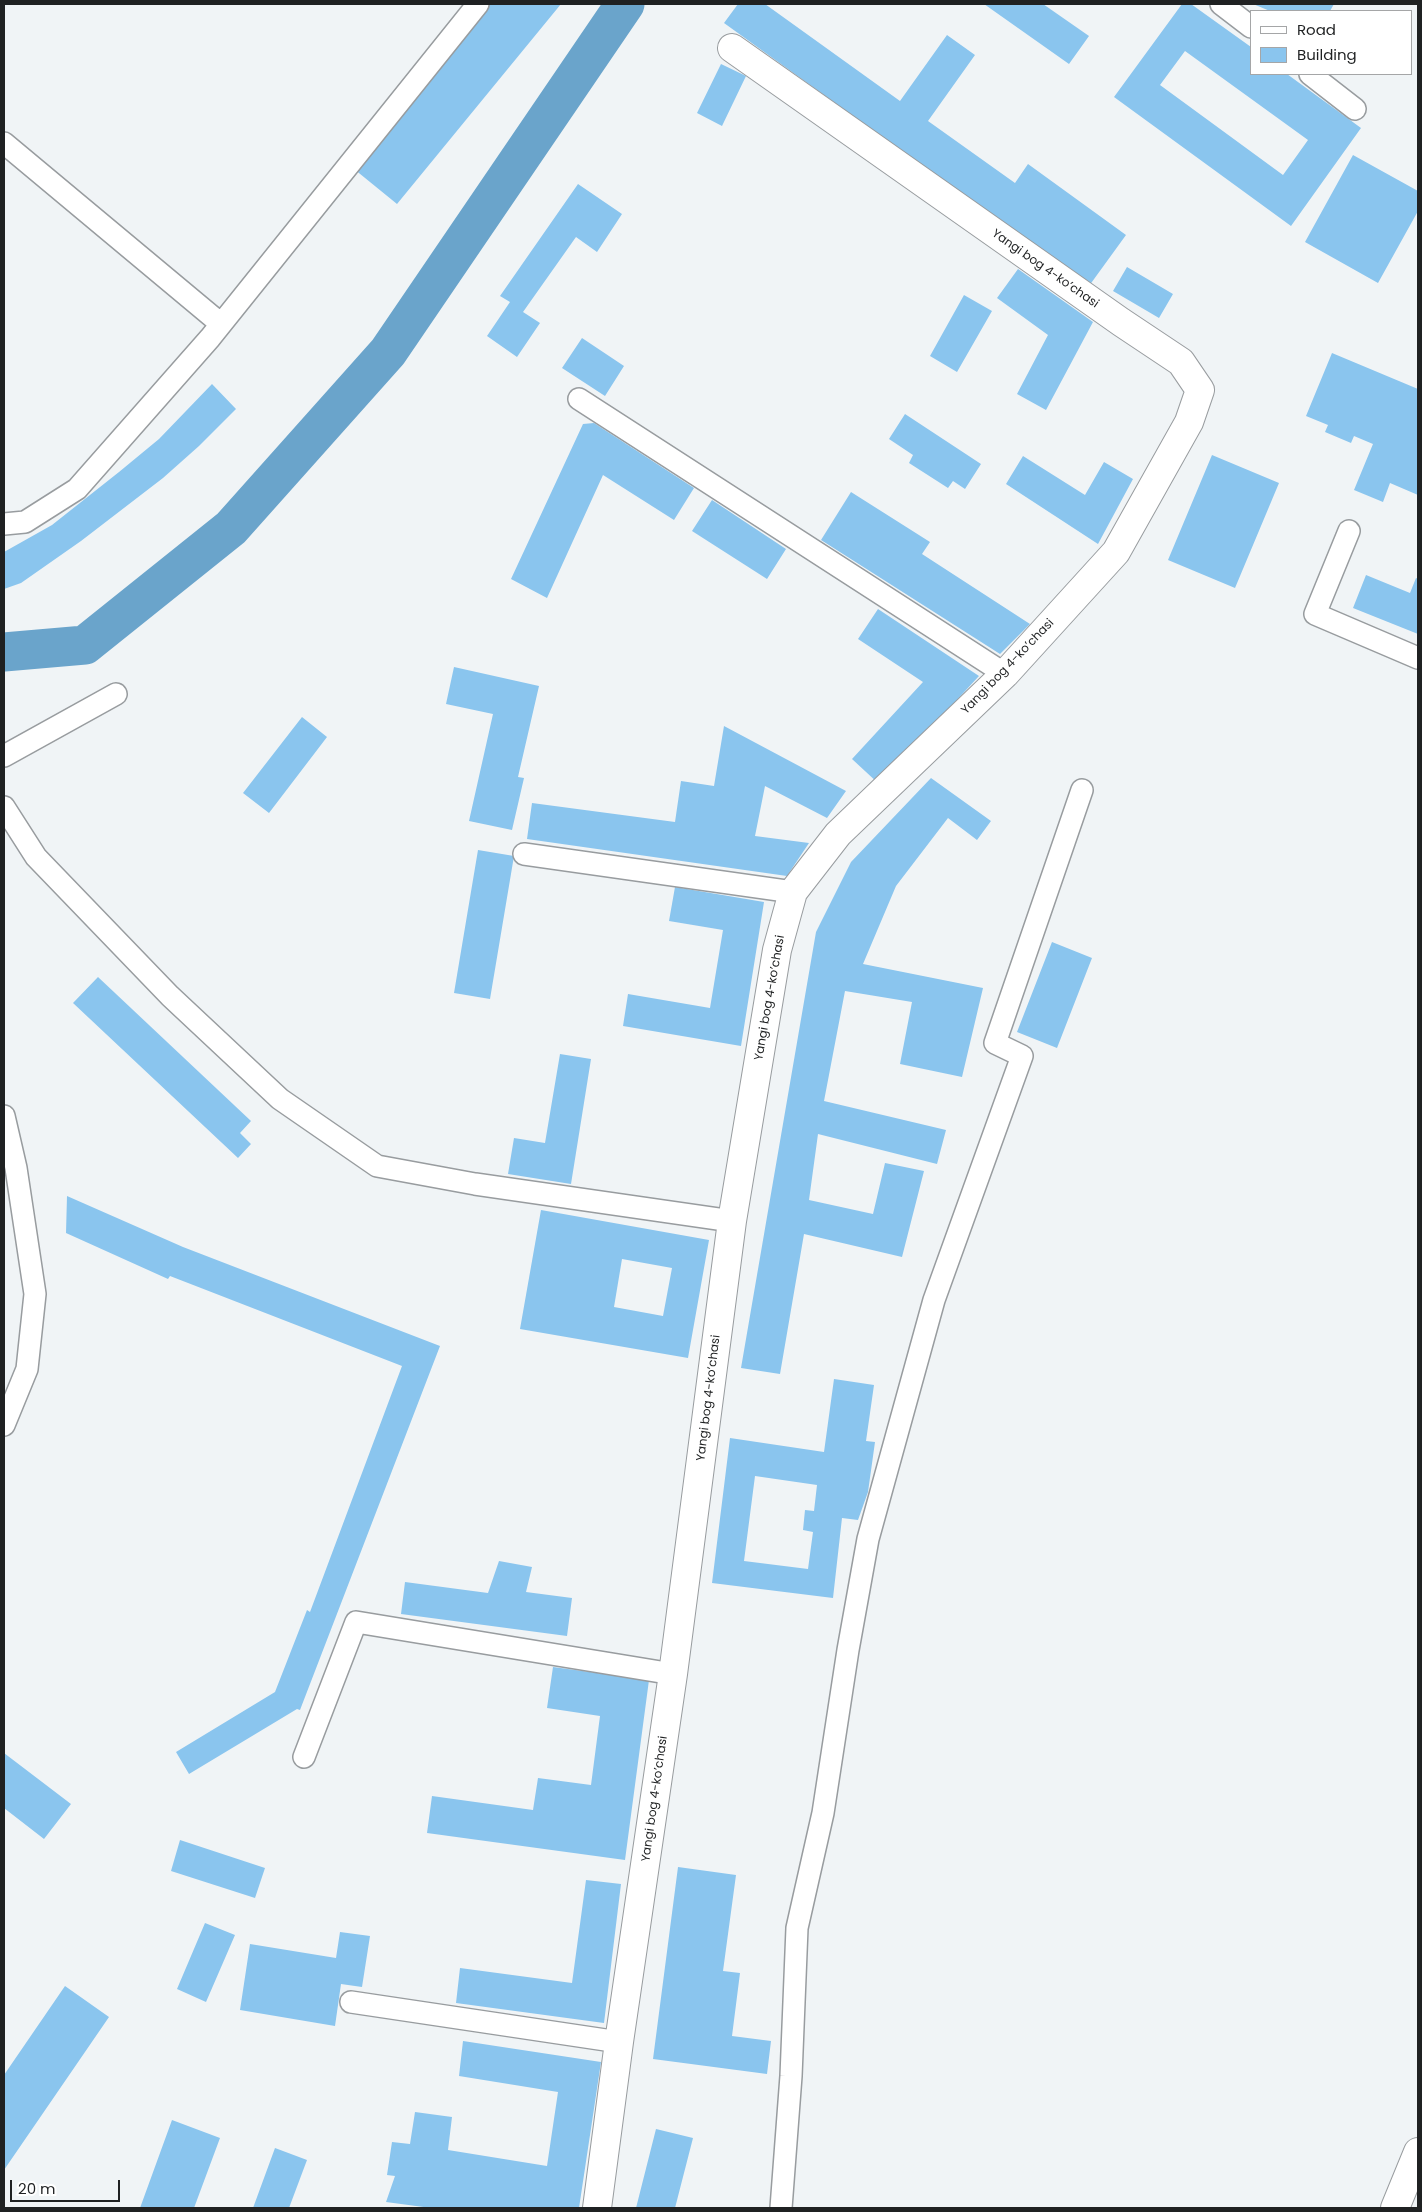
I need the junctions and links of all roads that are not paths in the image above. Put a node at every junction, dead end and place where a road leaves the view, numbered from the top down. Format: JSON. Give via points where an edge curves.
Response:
{"nodes":[{"id":1,"x":478,"y":4,"type":"edge"},
{"id":2,"x":1220,"y":4,"type":"edge"},
{"id":3,"x":1250,"y":26,"type":"edge"},
{"id":4,"x":732,"y":48,"type":"dead end"},
{"id":5,"x":1311,"y":75,"type":"edge"},
{"id":6,"x":1356,"y":109,"type":"dead end"},
{"id":7,"x":4,"y":143,"type":"edge"},
{"id":8,"x":221,"y":324,"type":"junction"},
{"id":9,"x":579,"y":399,"type":"dead end"},
{"id":10,"x":4,"y":524,"type":"edge"},
{"id":11,"x":1349,"y":531,"type":"dead end"},
{"id":12,"x":1418,"y":658,"type":"edge"},
{"id":13,"x":1005,"y":674,"type":"junction"},
{"id":14,"x":116,"y":694,"type":"dead end"},
{"id":15,"x":4,"y":756,"type":"edge"},
{"id":16,"x":1082,"y":790,"type":"dead end"},
{"id":17,"x":4,"y":806,"type":"edge"},
{"id":18,"x":524,"y":854,"type":"dead end"},
{"id":19,"x":793,"y":892,"type":"junction"},
{"id":20,"x":4,"y":1116,"type":"edge"},
{"id":21,"x":732,"y":1221,"type":"junction"},
{"id":22,"x":4,"y":1424,"type":"edge"},
{"id":23,"x":673,"y":1674,"type":"junction"},
{"id":24,"x":304,"y":1757,"type":"dead end"},
{"id":25,"x":351,"y":2002,"type":"dead end"},
{"id":26,"x":619,"y":2042,"type":"junction"},
{"id":27,"x":1418,"y":2152,"type":"edge"},
{"id":28,"x":597,"y":2208,"type":"edge"},
{"id":29,"x":781,"y":2208,"type":"edge"},
{"id":30,"x":1396,"y":2208,"type":"edge"}],
"edges":[{"from":1,"to":8,"type":"lane"},
{"from":2,"to":3,"type":"lane"},
{"from":4,"to":13,"type":"street","name":"Yangi bog 4-koʼchasi","via":[[1181,362],[1200,390],[1189,422],[1116,552]]},
{"from":5,"to":6,"type":"lane"},
{"from":7,"to":8,"type":"lane"},
{"from":8,"to":10,"type":"lane","via":[[77,488],[25,522]]},
{"from":9,"to":13,"type":"lane"},
{"from":11,"to":12,"type":"lane","via":[[1315,614]]},
{"from":13,"to":19,"type":"street","name":"Yangi bog 4-koʼchasi","via":[[838,834]]},
{"from":14,"to":15,"type":"lane"},
{"from":16,"to":29,"type":"lane","via":[[995,1043],[1022,1056],[934,1300],[868,1539],[823,1812],[797,1928]]},
{"from":17,"to":21,"type":"lane","via":[[36,857],[170,996],[280,1099],[377,1166],[475,1184]]},
{"from":18,"to":19,"type":"lane"},
{"from":19,"to":21,"type":"street","name":"Yangi bog 4-koʼchasi","via":[[777,950]]},
{"from":20,"to":22,"type":"lane","via":[[16,1168],[35,1294],[27,1369]]},
{"from":21,"to":23,"type":"street","name":"Yangi bog 4-koʼchasi"},
{"from":23,"to":24,"type":"lane","via":[[356,1622]]},
{"from":23,"to":26,"type":"street","name":"Yangi bog 4-koʼchasi"},
{"from":25,"to":26,"type":"lane"},
{"from":26,"to":28,"type":"street","name":"Yangi bog 4-koʼchasi"},
{"from":27,"to":30,"type":"street"}]}
